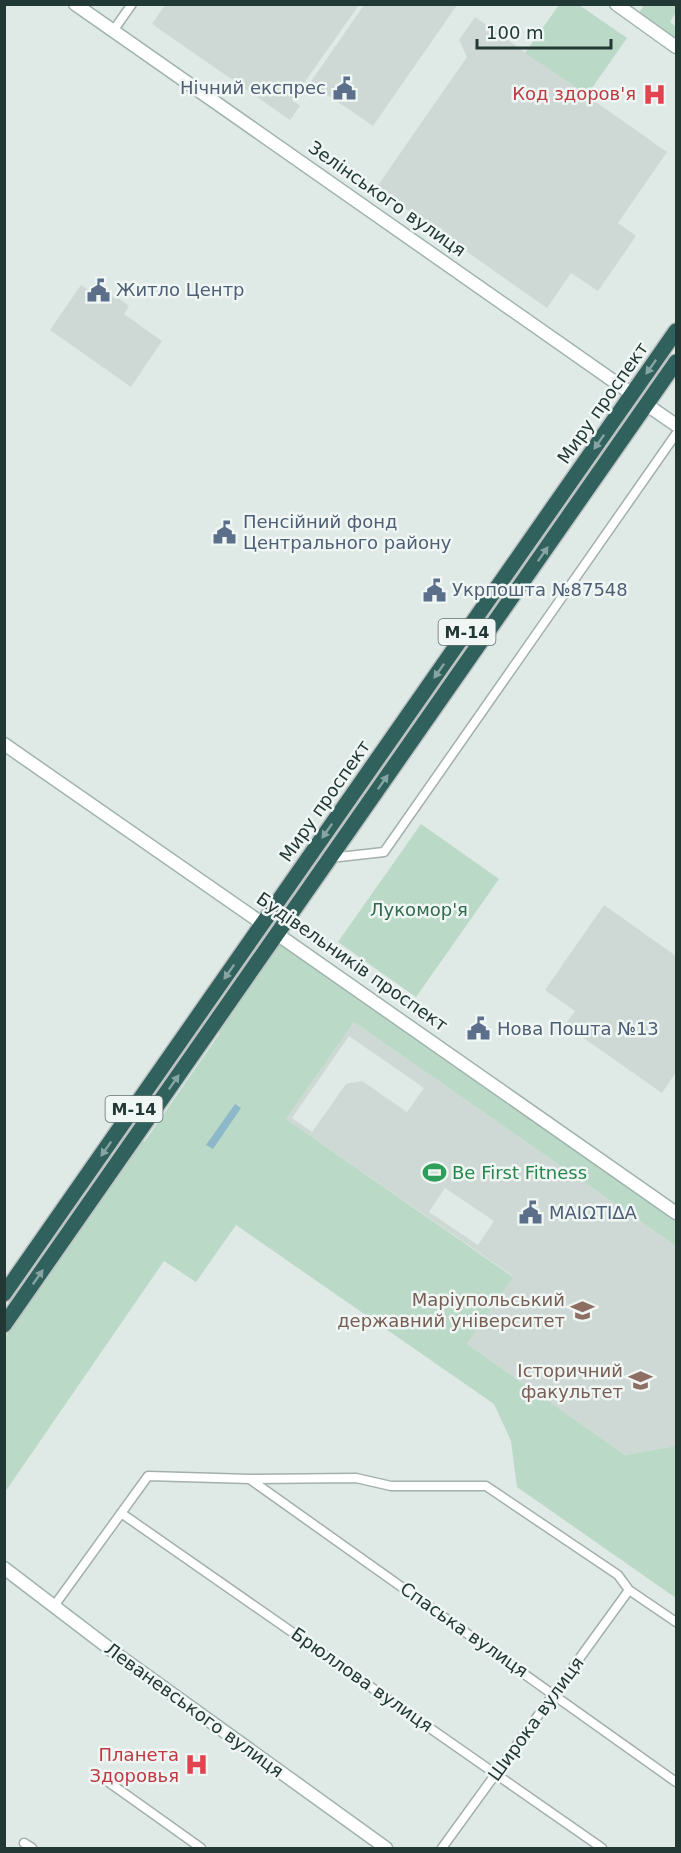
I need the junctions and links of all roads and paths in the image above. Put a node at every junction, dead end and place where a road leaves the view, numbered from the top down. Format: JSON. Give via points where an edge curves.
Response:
{"nodes":[{"id":1,"x":75,"y":4,"type":"edge"},
{"id":2,"x":132,"y":4,"type":"edge"},
{"id":3,"x":616,"y":4,"type":"edge"},
{"id":4,"x":113,"y":31,"type":"junction"},
{"id":5,"x":676,"y":46,"type":"edge"},
{"id":6,"x":676,"y":331,"type":"edge"},
{"id":7,"x":676,"y":362,"type":"edge"},
{"id":8,"x":632,"y":394,"type":"junction"},
{"id":9,"x":647,"y":405,"type":"junction"},
{"id":10,"x":676,"y":425,"type":"edge"},
{"id":11,"x":676,"y":434,"type":"edge"},
{"id":12,"x":4,"y":744,"type":"edge"},
{"id":13,"x":330,"y":858,"type":"junction"},
{"id":14,"x":263,"y":924,"type":"junction"},
{"id":15,"x":277,"y":934,"type":"junction"},
{"id":16,"x":676,"y":1213,"type":"edge"},
{"id":17,"x":4,"y":1294,"type":"edge"},
{"id":18,"x":4,"y":1325,"type":"edge"},
{"id":19,"x":250,"y":1479,"type":"junction"},
{"id":20,"x":121,"y":1513,"type":"junction"},
{"id":21,"x":4,"y":1568,"type":"edge"},
{"id":22,"x":629,"y":1590,"type":"junction"},
{"id":23,"x":54,"y":1606,"type":"junction"},
{"id":24,"x":676,"y":1623,"type":"edge"},
{"id":25,"x":554,"y":1694,"type":"junction"},
{"id":26,"x":497,"y":1774,"type":"junction"},
{"id":27,"x":107,"y":1781,"type":"dead end"},
{"id":28,"x":676,"y":1782,"type":"edge"},
{"id":29,"x":24,"y":1843,"type":"dead end"},
{"id":30,"x":32,"y":1848,"type":"edge"},
{"id":31,"x":201,"y":1848,"type":"edge"},
{"id":32,"x":386,"y":1848,"type":"edge"},
{"id":33,"x":442,"y":1848,"type":"edge"},
{"id":34,"x":602,"y":1848,"type":"edge"}],
"edges":[{"from":1,"to":4,"type":"street","name":"Зелінського вулиця"},
{"from":2,"to":4,"type":"street"},
{"from":3,"to":5,"type":"street"},
{"from":4,"to":8,"type":"street","name":"Зелінського вулиця"},
{"from":6,"to":8,"type":"highway","name":"Миру проспект","number":"М-14","one_way":true},
{"from":7,"to":9,"type":"highway","name":"Миру проспект","number":"М-14"},
{"from":8,"to":9,"type":"highway","name":"Зелінського вулиця"},
{"from":8,"to":14,"type":"highway","name":"Миру проспект","number":"М-14","one_way":true},
{"from":9,"to":10,"type":"street","name":"Зелінського вулиця"},
{"from":13,"to":9,"type":"highway","name":"Миру проспект","number":"М-14","one_way":true},
{"from":11,"to":13,"type":"street","via":[[384,852]]},
{"from":12,"to":14,"type":"street","name":"Будівельників проспект"},
{"from":13,"to":15,"type":"highway","name":"Миру проспект","number":"М-14"},
{"from":14,"to":15,"type":"highway","name":"Будівельників проспект"},
{"from":14,"to":17,"type":"highway","name":"Миру проспект","number":"М-14","one_way":true},
{"from":15,"to":16,"type":"street","name":"Будівельників проспект"},
{"from":18,"to":15,"type":"highway","name":"Миру проспект","number":"М-14","one_way":true},
{"from":19,"to":20,"type":"street","via":[[148,1476]]},
{"from":19,"to":22,"type":"street","via":[[356,1478],[391,1486],[486,1485],[618,1575]]},
{"from":19,"to":25,"type":"street","name":"Спаська вулиця"},
{"from":20,"to":23,"type":"street"},
{"from":20,"to":26,"type":"street","name":"Брюллова вулиця"},
{"from":21,"to":23,"type":"street","name":"Леваневського вулиця"},
{"from":22,"to":24,"type":"street"},
{"from":22,"to":25,"type":"street","name":"Широка вулиця"},
{"from":23,"to":32,"type":"street","name":"Леваневського вулиця"},
{"from":25,"to":26,"type":"street","name":"Широка вулиця"},
{"from":25,"to":28,"type":"street","name":"Спаська вулиця"},
{"from":26,"to":33,"type":"street","name":"Широка вулиця"},
{"from":26,"to":34,"type":"street","name":"Брюллова вулиця"},
{"from":27,"to":31,"type":"street"},
{"from":29,"to":30,"type":"street"}]}
